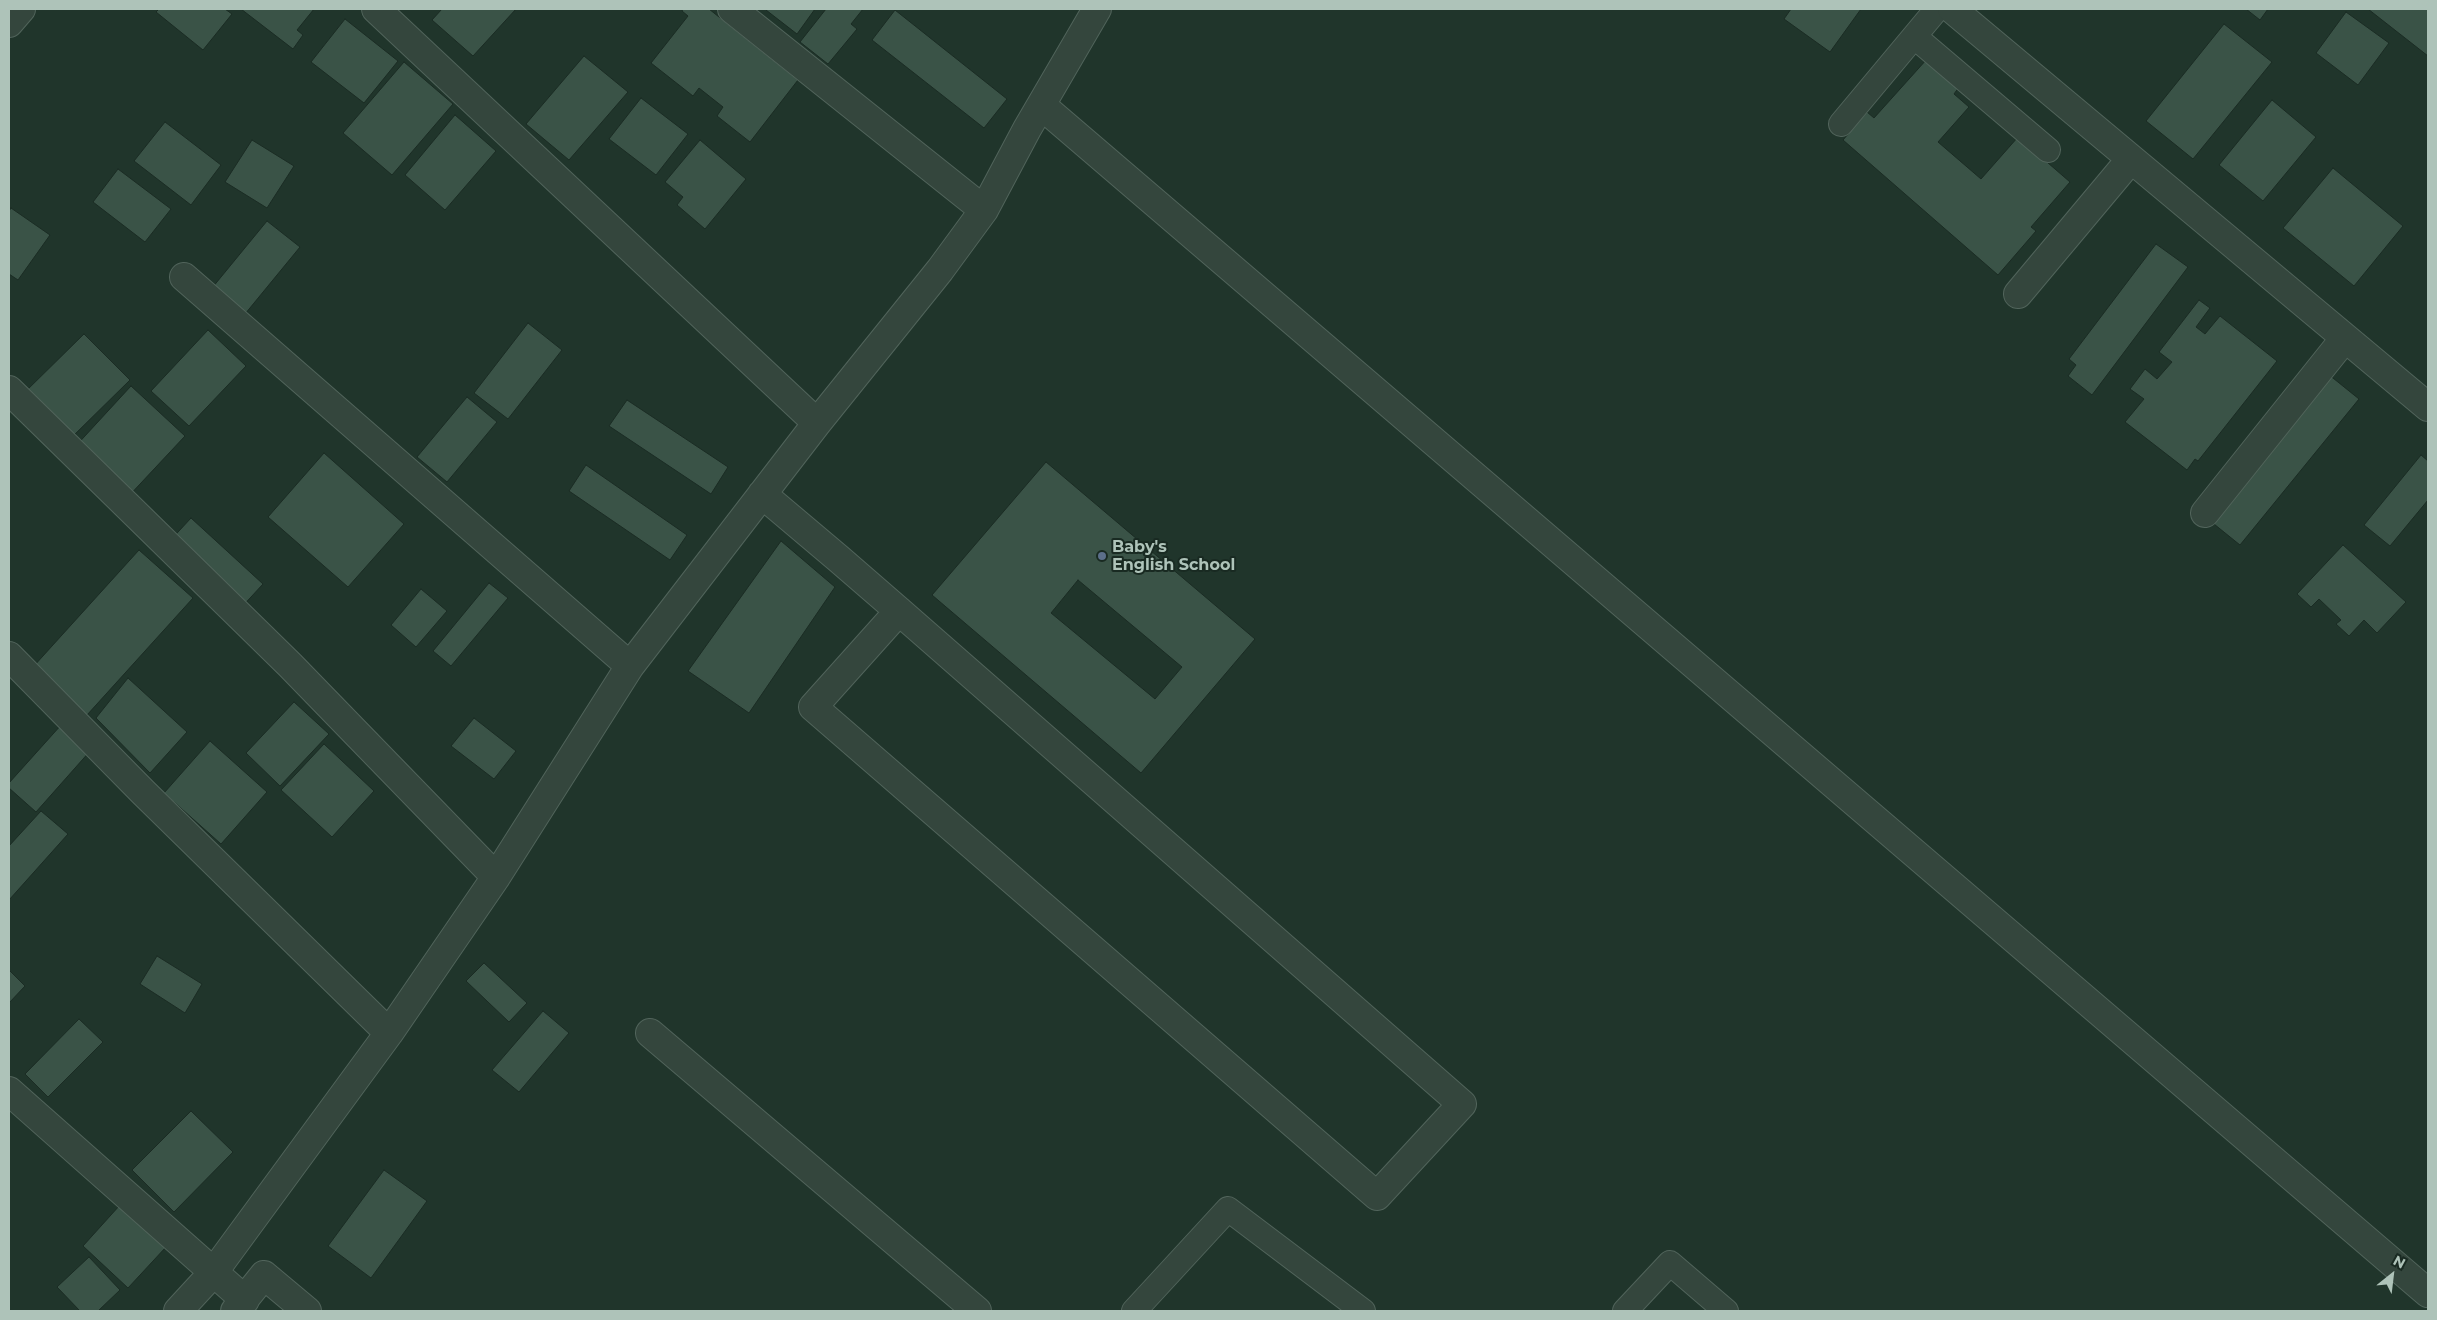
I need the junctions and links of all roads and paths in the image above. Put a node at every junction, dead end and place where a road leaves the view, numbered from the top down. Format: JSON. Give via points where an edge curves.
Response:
{"nodes":[{"id":1,"x":21,"y":9,"type":"edge"},
{"id":2,"x":376,"y":9,"type":"edge"},
{"id":3,"x":732,"y":9,"type":"edge"},
{"id":4,"x":1097,"y":9,"type":"edge"},
{"id":5,"x":1937,"y":9,"type":"edge"},
{"id":6,"x":1952,"y":9,"type":"edge"},
{"id":7,"x":9,"y":23,"type":"edge"},
{"id":8,"x":1915,"y":37,"type":"junction"},
{"id":9,"x":1041,"y":105,"type":"junction"},
{"id":10,"x":1841,"y":124,"type":"dead end"},
{"id":11,"x":2048,"y":150,"type":"dead end"},
{"id":12,"x":2131,"y":159,"type":"junction"},
{"id":13,"x":984,"y":210,"type":"junction"},
{"id":14,"x":184,"y":277,"type":"dead end"},
{"id":15,"x":2018,"y":294,"type":"dead end"},
{"id":16,"x":2345,"y":338,"type":"junction"},
{"id":17,"x":9,"y":390,"type":"edge"},
{"id":18,"x":2428,"y":407,"type":"edge"},
{"id":19,"x":817,"y":423,"type":"junction"},
{"id":20,"x":762,"y":494,"type":"junction"},
{"id":21,"x":2205,"y":513,"type":"dead end"},
{"id":22,"x":899,"y":612,"type":"junction"},
{"id":23,"x":9,"y":656,"type":"edge"},
{"id":24,"x":630,"y":666,"type":"junction"},
{"id":25,"x":496,"y":877,"type":"junction"},
{"id":26,"x":388,"y":1033,"type":"junction"},
{"id":27,"x":650,"y":1033,"type":"dead end"},
{"id":28,"x":9,"y":1091,"type":"edge"},
{"id":29,"x":213,"y":1273,"type":"junction"},
{"id":30,"x":2428,"y":1293,"type":"edge"},
{"id":31,"x":240,"y":1305,"type":"edge"},
{"id":32,"x":178,"y":1311,"type":"edge"},
{"id":33,"x":307,"y":1311,"type":"edge"},
{"id":34,"x":977,"y":1311,"type":"edge"},
{"id":35,"x":1134,"y":1311,"type":"edge"},
{"id":36,"x":1363,"y":1311,"type":"edge"},
{"id":37,"x":1625,"y":1311,"type":"edge"},
{"id":38,"x":1726,"y":1311,"type":"edge"}],
"edges":[{"from":1,"to":7,"type":"street"},
{"from":2,"to":19,"type":"street"},
{"from":3,"to":13,"type":"street"},
{"from":4,"to":9,"type":"street"},
{"from":5,"to":8,"type":"lane"},
{"from":6,"to":12,"type":"street"},
{"from":8,"to":10,"type":"lane"},
{"from":8,"to":11,"type":"lane"},
{"from":9,"to":13,"type":"street"},
{"from":9,"to":30,"type":"street"},
{"from":12,"to":15,"type":"street"},
{"from":12,"to":16,"type":"street"},
{"from":13,"to":19,"type":"street"},
{"from":14,"to":24,"type":"street"},
{"from":16,"to":18,"type":"street"},
{"from":16,"to":21,"type":"street"},
{"from":17,"to":25,"type":"street","via":[[290,665]]},
{"from":19,"to":20,"type":"street"},
{"from":20,"to":22,"type":"street"},
{"from":20,"to":24,"type":"street"},
{"from":22,"to":22,"type":"street","via":[[1462,1104],[1378,1196],[814,706]]},
{"from":23,"to":26,"type":"street"},
{"from":24,"to":25,"type":"street"},
{"from":25,"to":26,"type":"street"},
{"from":26,"to":29,"type":"street"},
{"from":27,"to":34,"type":"street"},
{"from":28,"to":29,"type":"street"},
{"from":29,"to":31,"type":"street"},
{"from":29,"to":32,"type":"street"},
{"from":31,"to":33,"type":"street","via":[[264,1275]]},
{"from":35,"to":36,"type":"lane","via":[[1228,1208]]},
{"from":37,"to":38,"type":"lane","via":[[1670,1263]]}]}
